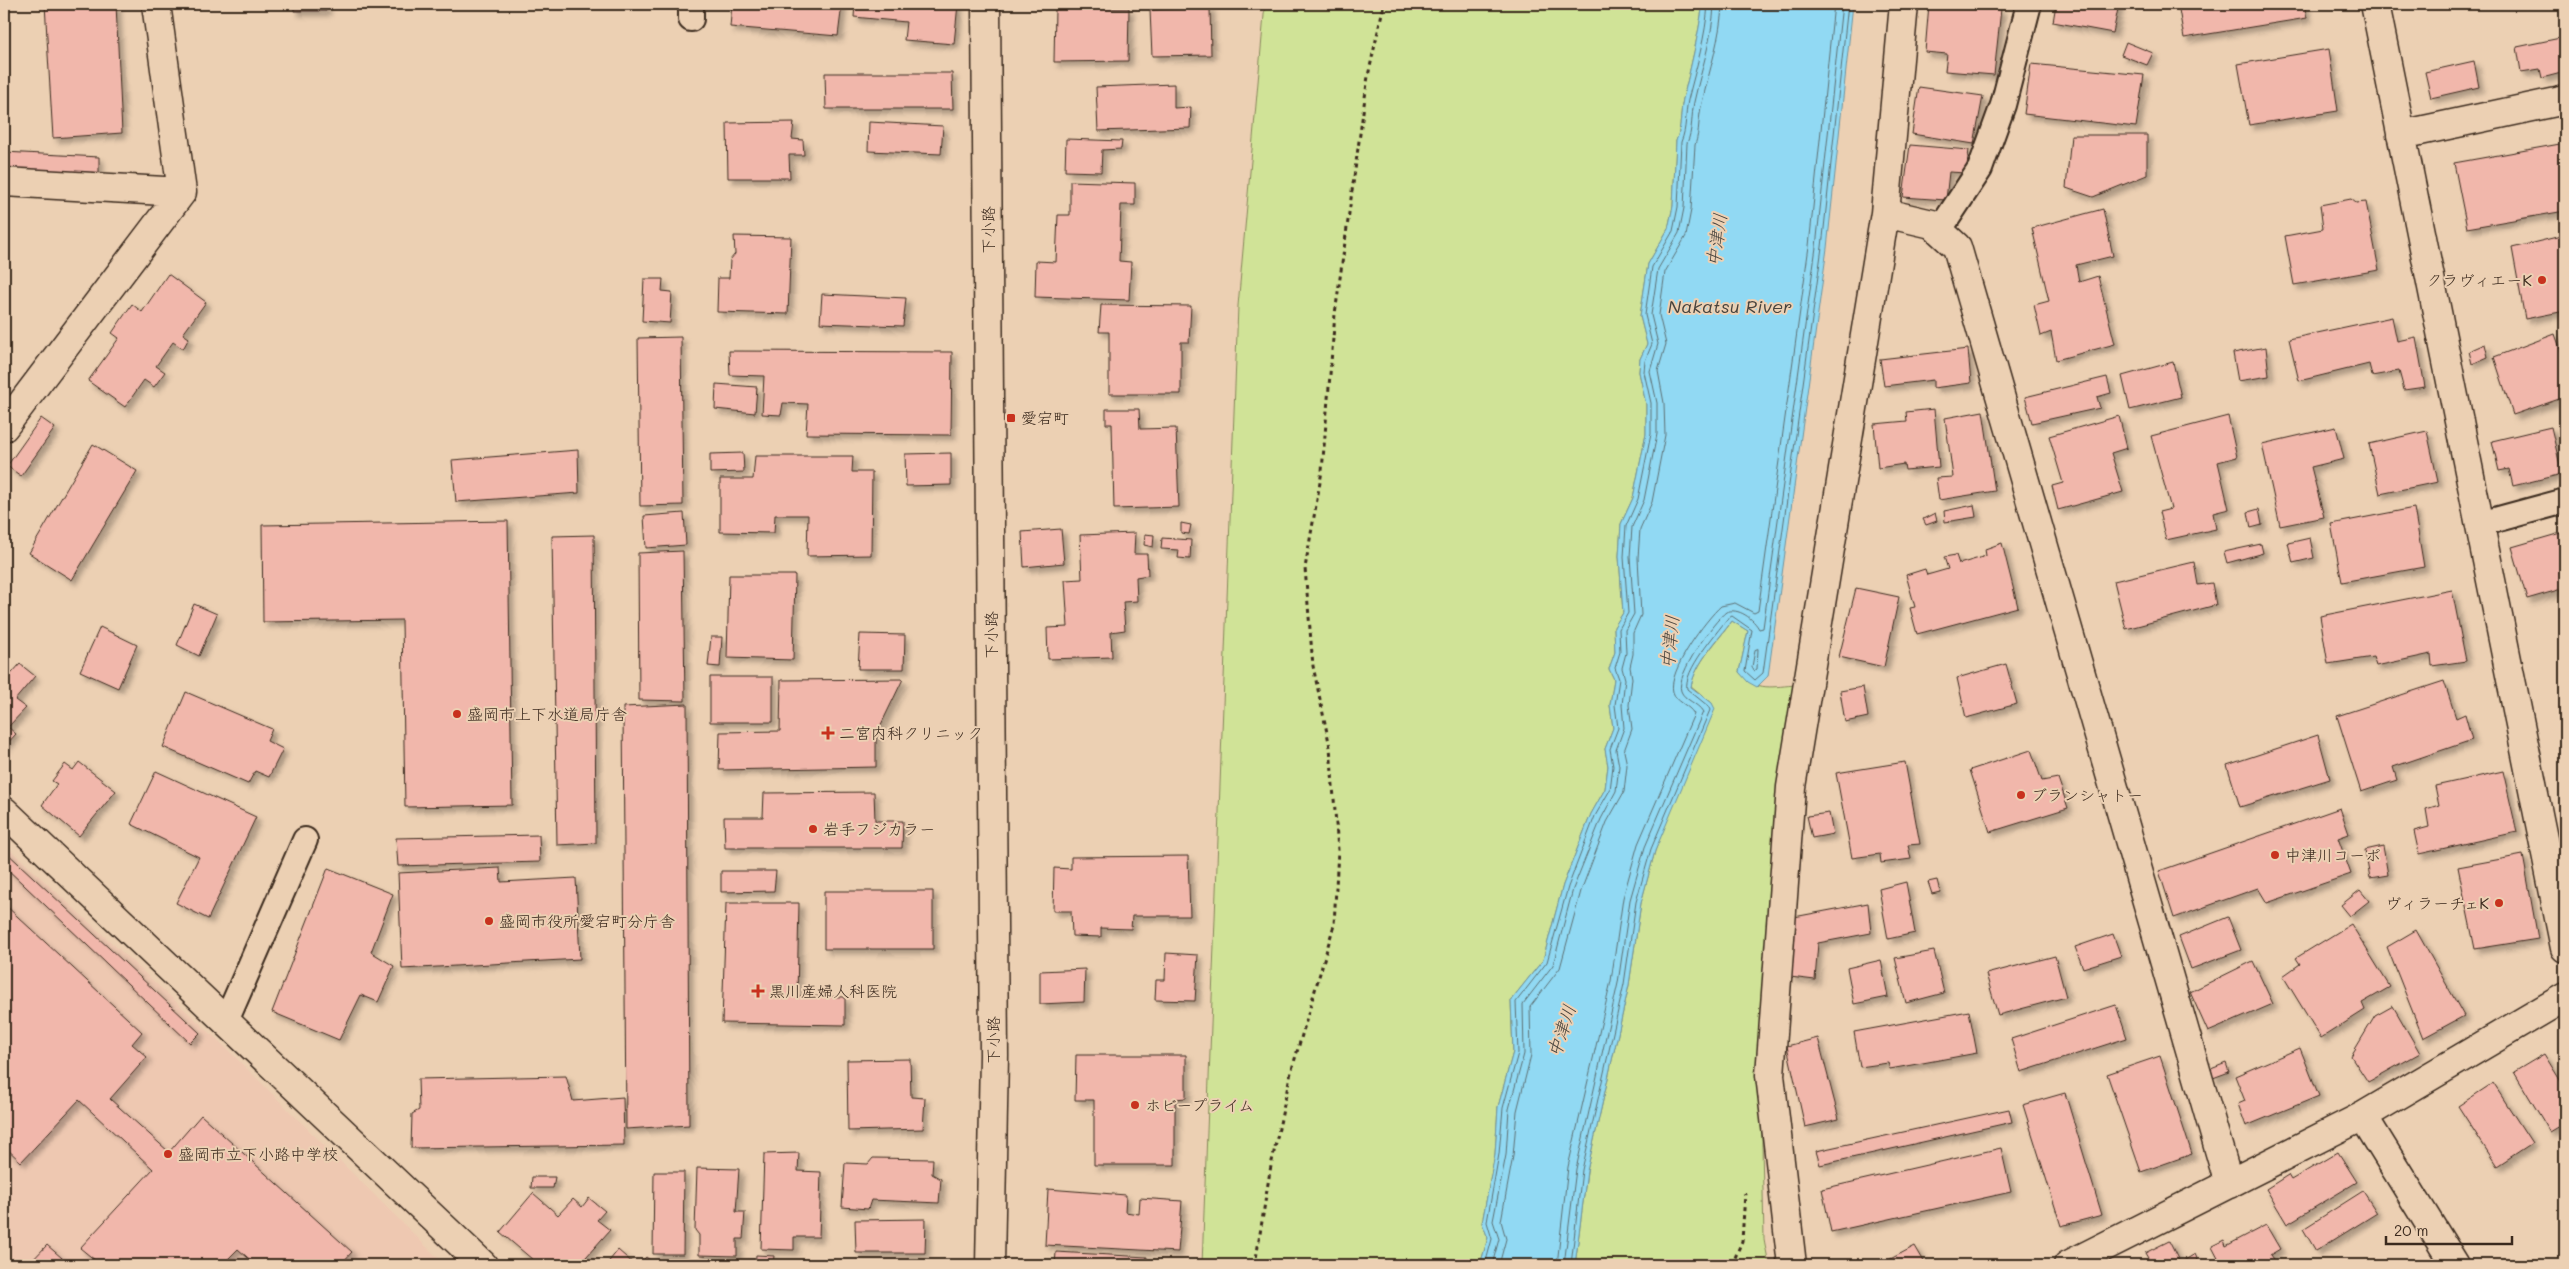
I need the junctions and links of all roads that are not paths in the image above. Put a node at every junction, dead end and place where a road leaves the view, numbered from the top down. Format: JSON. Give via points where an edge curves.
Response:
{"nodes":[{"id":1,"x":156,"y":4,"type":"edge"},
{"id":2,"x":986,"y":4,"type":"edge"},
{"id":3,"x":1904,"y":4,"type":"edge"},
{"id":4,"x":2030,"y":4,"type":"edge"},
{"id":5,"x":2375,"y":4,"type":"edge"},
{"id":6,"x":2565,"y":100,"type":"edge"},
{"id":7,"x":2401,"y":136,"type":"junction"},
{"id":8,"x":4,"y":182,"type":"edge"},
{"id":9,"x":182,"y":192,"type":"junction"},
{"id":10,"x":1885,"y":213,"type":"junction"},
{"id":11,"x":1939,"y":231,"type":"junction"},
{"id":12,"x":4,"y":427,"type":"edge"},
{"id":13,"x":2565,"y":501,"type":"edge"},
{"id":14,"x":2480,"y":524,"type":"junction"},
{"id":15,"x":4,"y":811,"type":"edge"},
{"id":16,"x":305,"y":840,"type":"dead end"},
{"id":17,"x":2565,"y":948,"type":"edge"},
{"id":18,"x":2565,"y":997,"type":"edge"},
{"id":19,"x":226,"y":1021,"type":"junction"},
{"id":20,"x":2362,"y":1116,"type":"junction"},
{"id":21,"x":2229,"y":1184,"type":"junction"},
{"id":22,"x":483,"y":1265,"type":"edge"},
{"id":23,"x":990,"y":1265,"type":"edge"},
{"id":24,"x":1792,"y":1265,"type":"edge"},
{"id":25,"x":2068,"y":1265,"type":"edge"},
{"id":26,"x":2455,"y":1265,"type":"edge"}],
"edges":[{"from":1,"to":9,"type":"street"},
{"from":2,"to":23,"type":"street","name":"下小路","via":[[994,1055]]},
{"from":3,"to":10,"type":"street"},
{"from":4,"to":11,"type":"lane","via":[[1980,169]]},
{"from":5,"to":7,"type":"street"},
{"from":6,"to":7,"type":"street"},
{"from":7,"to":14,"type":"street"},
{"from":8,"to":9,"type":"street"},
{"from":9,"to":12,"type":"street"},
{"from":10,"to":11,"type":"street","via":[[1932,224]]},
{"from":10,"to":24,"type":"street","via":[[1791,787],[1770,1075]]},
{"from":11,"to":21,"type":"street","via":[[1957,247]]},
{"from":13,"to":14,"type":"lane"},
{"from":14,"to":17,"type":"street"},
{"from":15,"to":19,"type":"street"},
{"from":16,"to":19,"type":"lane"},
{"from":18,"to":20,"type":"street"},
{"from":19,"to":22,"type":"street"},
{"from":20,"to":21,"type":"street"},
{"from":20,"to":26,"type":"street"},
{"from":21,"to":25,"type":"street"}]}
